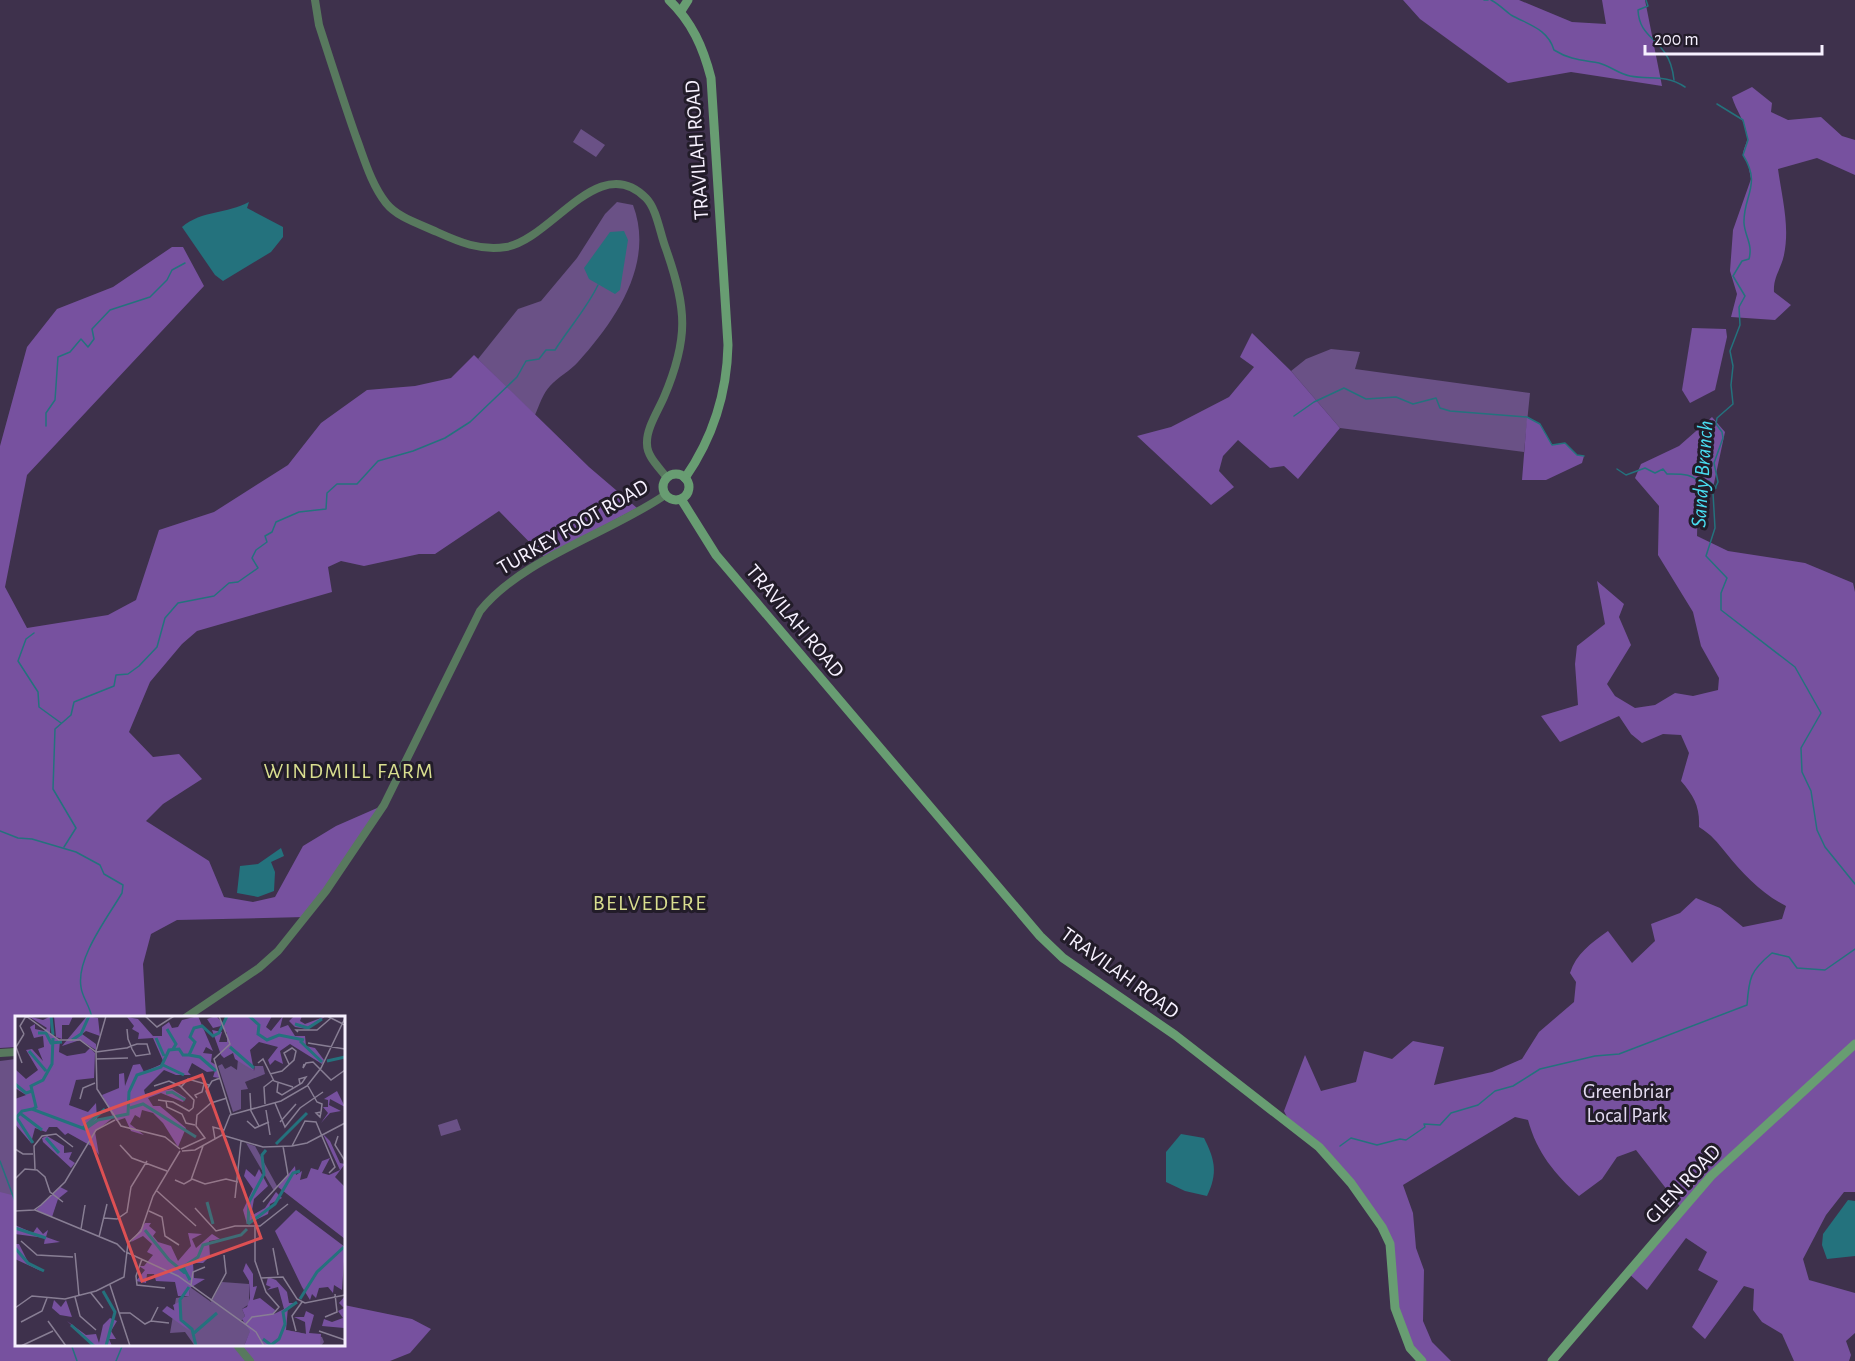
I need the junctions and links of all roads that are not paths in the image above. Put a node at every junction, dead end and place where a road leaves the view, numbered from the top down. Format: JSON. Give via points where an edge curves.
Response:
{"nodes":[{"id":1,"x":315,"y":0,"type":"edge"},
{"id":2,"x":669,"y":0,"type":"edge"},
{"id":3,"x":688,"y":0,"type":"edge"},
{"id":4,"x":681,"y":11,"type":"junction"},
{"id":5,"x":667,"y":478,"type":"junction"},
{"id":6,"x":685,"y":478,"type":"junction"},
{"id":7,"x":665,"y":495,"type":"junction"},
{"id":8,"x":681,"y":499,"type":"junction"},
{"id":9,"x":187,"y":1016,"type":"edge"},
{"id":10,"x":1855,"y":1044,"type":"edge"},
{"id":11,"x":15,"y":1052,"type":"edge"},
{"id":12,"x":0,"y":1053,"type":"edge"},
{"id":13,"x":239,"y":1348,"type":"edge"},
{"id":14,"x":250,"y":1361,"type":"edge"},
{"id":15,"x":1422,"y":1361,"type":"edge"},
{"id":16,"x":1552,"y":1361,"type":"edge"}],
"edges":[{"from":1,"to":5,"type":"street","via":[[319,25],[369,171],[385,202],[400,214],[470,246],[505,247],[538,233],[579,199],[607,184],[631,188],[647,200],[673,271],[684,324],[678,361],[647,440],[649,454]]},
{"from":2,"to":4,"type":"main road","name":"TRAVILAH ROAD"},
{"from":3,"to":4,"type":"main road"},
{"from":4,"to":6,"type":"main road","name":"TRAVILAH ROAD","via":[[699,40],[711,78],[728,345],[720,406],[698,460]]},
{"from":5,"to":6,"type":"main road"},
{"from":5,"to":7,"type":"main road","via":[[663,485]]},
{"from":6,"to":8,"type":"main road","via":[[688,489]]},
{"from":7,"to":8,"type":"main road","via":[[672,500]]},
{"from":7,"to":9,"type":"street","name":"TURKEY FOOT ROAD","via":[[523,575],[488,601],[462,645],[384,804],[326,891],[272,957]]},
{"from":8,"to":15,"type":"main road","name":"TRAVILAH ROAD","via":[[716,555],[1040,936],[1062,958],[1167,1029],[1306,1135],[1344,1176],[1390,1244],[1395,1308],[1410,1347]]},
{"from":10,"to":16,"type":"main road","name":"GLEN ROAD","via":[[1711,1176]]},
{"from":11,"to":12,"type":"street"},
{"from":13,"to":14,"type":"street"}]}
